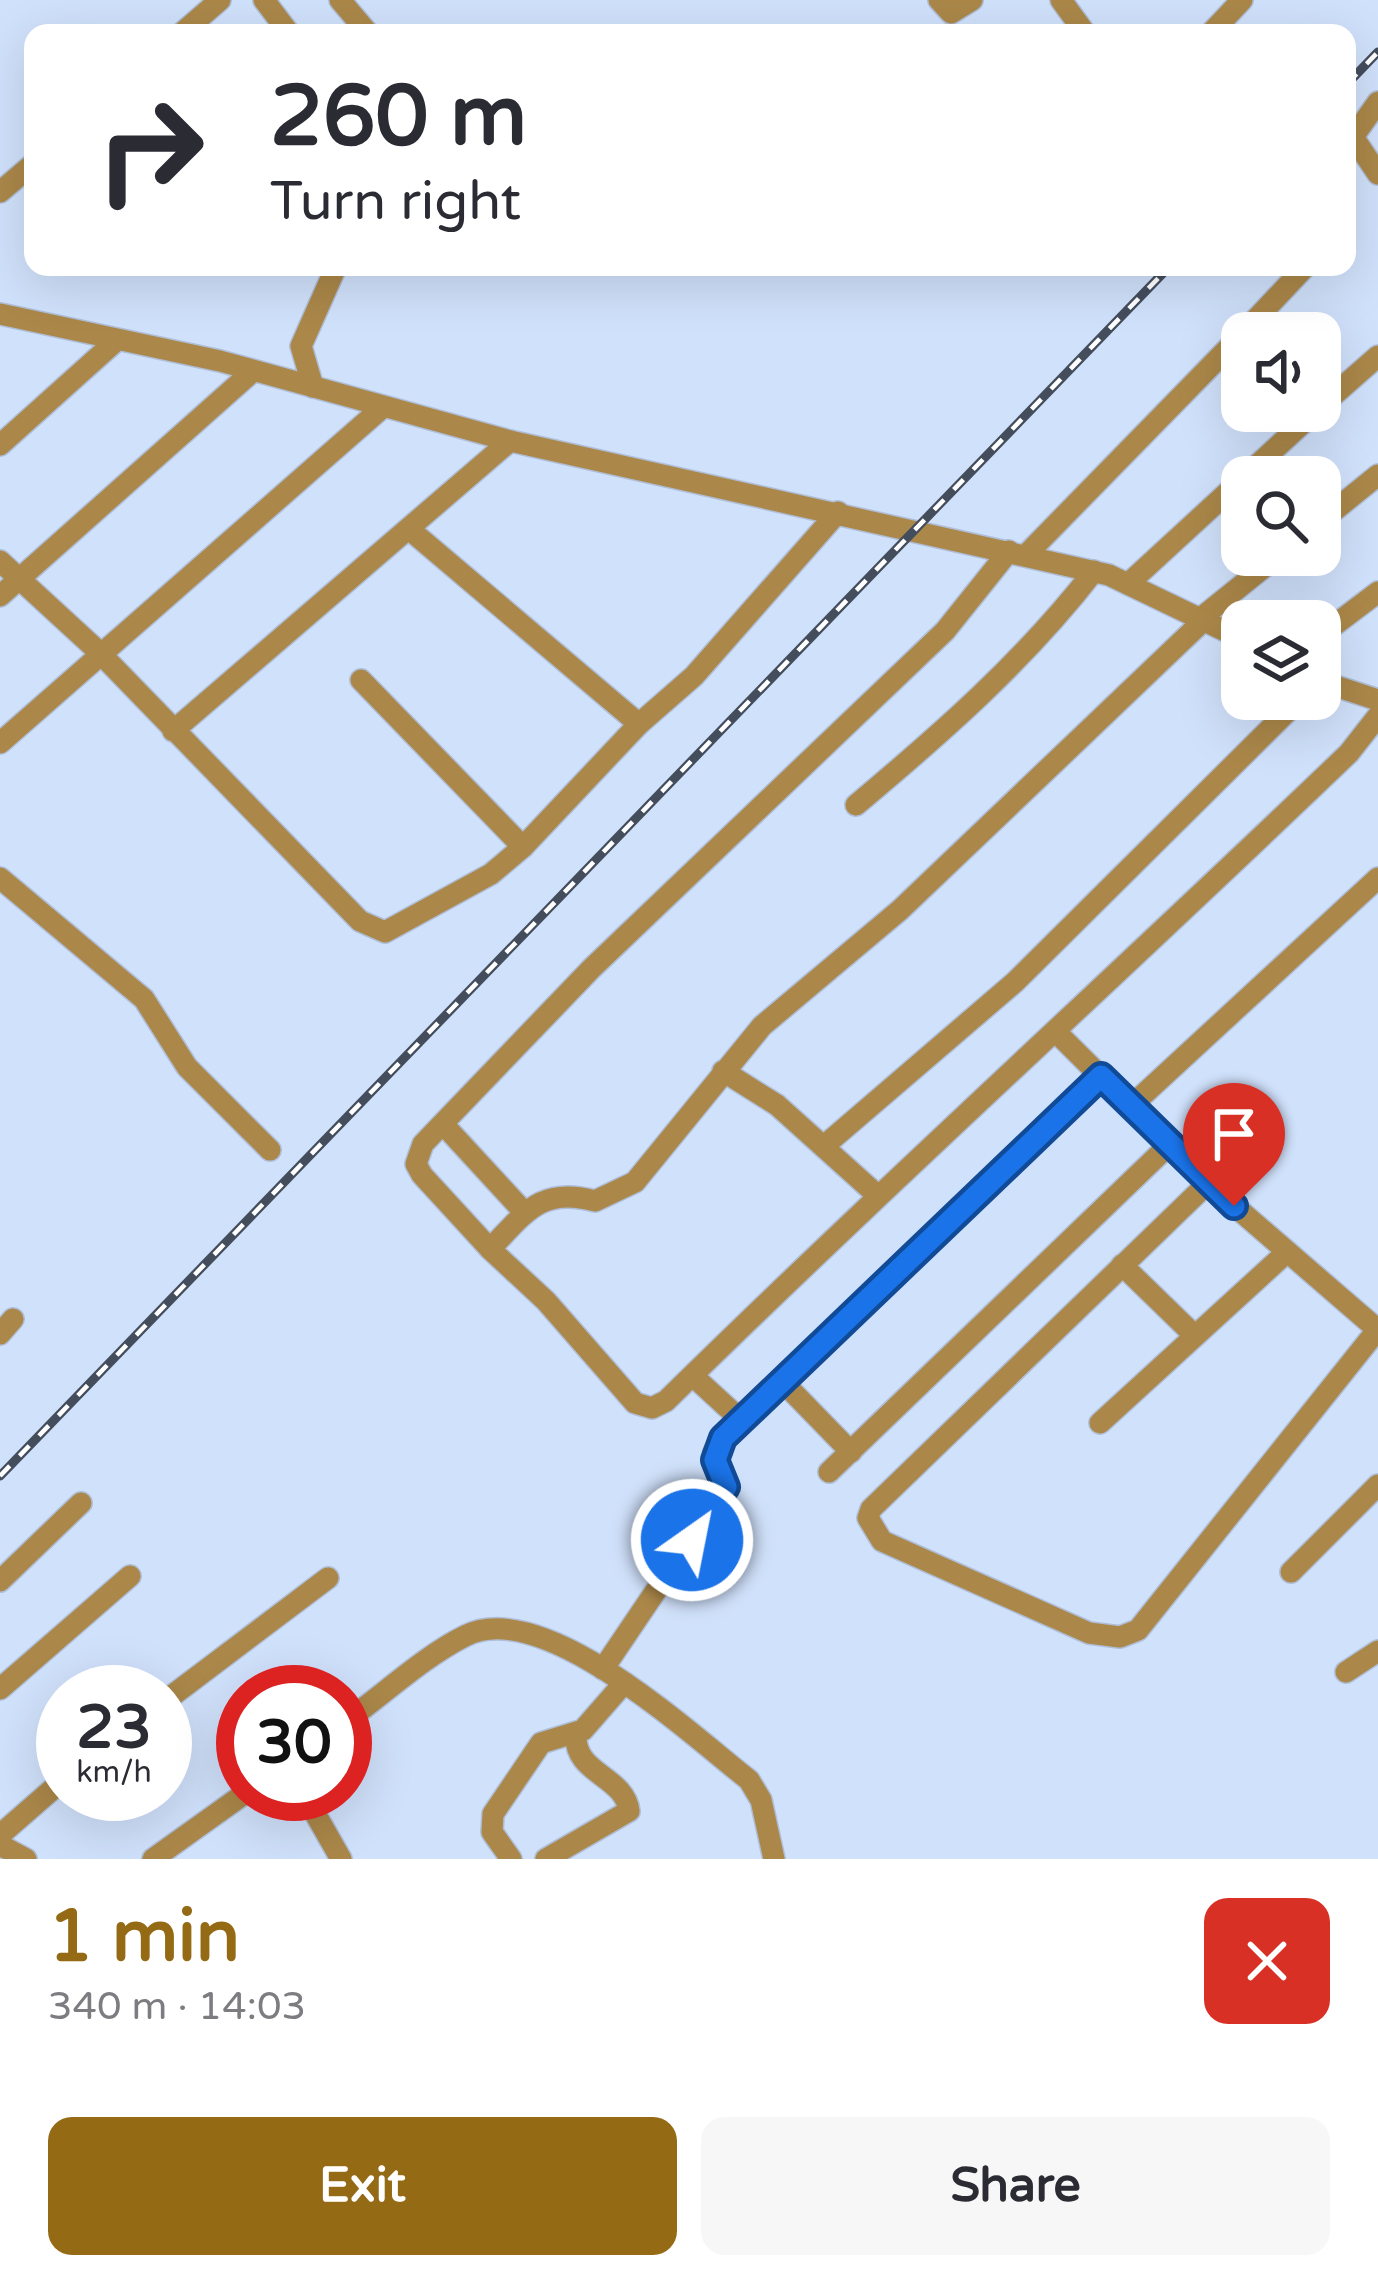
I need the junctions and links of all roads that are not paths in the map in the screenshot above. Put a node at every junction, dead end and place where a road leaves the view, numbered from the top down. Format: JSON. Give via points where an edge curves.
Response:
{"nodes":[{"id":1,"x":220,"y":0,"type":"edge"},
{"id":2,"x":340,"y":0,"type":"edge"},
{"id":3,"x":939,"y":0,"type":"edge"},
{"id":4,"x":971,"y":0,"type":"edge"},
{"id":5,"x":1242,"y":0,"type":"edge"},
{"id":6,"x":192,"y":24,"type":"edge"},
{"id":7,"x":360,"y":24,"type":"edge"},
{"id":8,"x":1219,"y":24,"type":"edge"},
{"id":9,"x":1378,"y":102,"type":"edge"},
{"id":10,"x":1356,"y":133,"type":"edge"},
{"id":11,"x":1356,"y":141,"type":"edge"},
{"id":12,"x":24,"y":172,"type":"edge"},
{"id":13,"x":1378,"y":174,"type":"edge"},
{"id":14,"x":0,"y":192,"type":"edge"},
{"id":15,"x":332,"y":276,"type":"edge"},
{"id":16,"x":1296,"y":276,"type":"edge"},
{"id":17,"x":1262,"y":312,"type":"edge"},
{"id":18,"x":10,"y":317,"type":"edge"},
{"id":19,"x":0,"y":336,"type":"edge"},
{"id":20,"x":117,"y":340,"type":"junction"},
{"id":21,"x":1221,"y":354,"type":"edge"},
{"id":22,"x":1378,"y":356,"type":"edge"},
{"id":23,"x":253,"y":371,"type":"junction"},
{"id":24,"x":313,"y":387,"type":"junction"},
{"id":25,"x":1341,"y":389,"type":"edge"},
{"id":26,"x":383,"y":406,"type":"junction"},
{"id":27,"x":1293,"y":432,"type":"edge"},
{"id":28,"x":510,"y":441,"type":"junction"},
{"id":29,"x":0,"y":445,"type":"edge"},
{"id":30,"x":1378,"y":475,"type":"edge"},
{"id":31,"x":1341,"y":505,"type":"edge"},
{"id":32,"x":838,"y":512,"type":"junction"},
{"id":33,"x":409,"y":529,"type":"junction"},
{"id":34,"x":1018,"y":553,"type":"junction"},
{"id":35,"x":0,"y":561,"type":"edge"},
{"id":36,"x":1094,"y":572,"type":"junction"},
{"id":37,"x":1254,"y":576,"type":"edge"},
{"id":38,"x":21,"y":577,"type":"junction"},
{"id":39,"x":1128,"y":584,"type":"junction"},
{"id":40,"x":1378,"y":592,"type":"edge"},
{"id":41,"x":0,"y":596,"type":"edge"},
{"id":42,"x":1203,"y":619,"type":"junction"},
{"id":43,"x":1341,"y":620,"type":"edge"},
{"id":44,"x":1221,"y":628,"type":"edge"},
{"id":45,"x":99,"y":652,"type":"junction"},
{"id":46,"x":361,"y":680,"type":"dead end"},
{"id":47,"x":1341,"y":688,"type":"edge"},
{"id":48,"x":1378,"y":700,"type":"edge"},
{"id":49,"x":1378,"y":716,"type":"edge"},
{"id":50,"x":1279,"y":720,"type":"edge"},
{"id":51,"x":639,"y":724,"type":"junction"},
{"id":52,"x":173,"y":731,"type":"junction"},
{"id":53,"x":0,"y":743,"type":"edge"},
{"id":54,"x":856,"y":805,"type":"dead end"},
{"id":55,"x":523,"y":847,"type":"junction"},
{"id":56,"x":0,"y":878,"type":"edge"},
{"id":57,"x":1378,"y":878,"type":"edge"},
{"id":58,"x":1058,"y":1033,"type":"junction"},
{"id":59,"x":723,"y":1071,"type":"junction"},
{"id":60,"x":1101,"y":1076,"type":"junction"},
{"id":61,"x":1132,"y":1106,"type":"junction"},
{"id":62,"x":442,"y":1124,"type":"junction"},
{"id":63,"x":1170,"y":1144,"type":"junction"},
{"id":64,"x":824,"y":1146,"type":"junction"},
{"id":65,"x":270,"y":1150,"type":"dead end"},
{"id":66,"x":1208,"y":1183,"type":"junction"},
{"id":67,"x":877,"y":1195,"type":"junction"},
{"id":68,"x":525,"y":1213,"type":"junction"},
{"id":69,"x":490,"y":1249,"type":"junction"},
{"id":70,"x":1287,"y":1252,"type":"junction"},
{"id":71,"x":1122,"y":1265,"type":"junction"},
{"id":72,"x":1378,"y":1330,"type":"edge"},
{"id":73,"x":1192,"y":1334,"type":"junction"},
{"id":74,"x":693,"y":1376,"type":"junction"},
{"id":75,"x":782,"y":1381,"type":"junction"},
{"id":76,"x":741,"y":1420,"type":"junction"},
{"id":77,"x":1100,"y":1423,"type":"dead end"},
{"id":78,"x":850,"y":1452,"type":"junction"},
{"id":79,"x":829,"y":1472,"type":"dead end"},
{"id":80,"x":1378,"y":1485,"type":"edge"},
{"id":81,"x":81,"y":1502,"type":"dead end"},
{"id":82,"x":1291,"y":1572,"type":"dead end"},
{"id":83,"x":130,"y":1576,"type":"dead end"},
{"id":84,"x":328,"y":1578,"type":"dead end"},
{"id":85,"x":0,"y":1581,"type":"edge"},
{"id":86,"x":1378,"y":1651,"type":"edge"},
{"id":87,"x":603,"y":1669,"type":"junction"},
{"id":88,"x":1346,"y":1672,"type":"dead end"},
{"id":89,"x":192,"y":1681,"type":"edge"},
{"id":90,"x":624,"y":1683,"type":"junction"},
{"id":91,"x":0,"y":1689,"type":"edge"},
{"id":92,"x":372,"y":1703,"type":"edge"},
{"id":93,"x":576,"y":1735,"type":"junction"},
{"id":94,"x":36,"y":1803,"type":"edge"},
{"id":95,"x":216,"y":1816,"type":"edge"},
{"id":96,"x":318,"y":1821,"type":"edge"},
{"id":97,"x":0,"y":1834,"type":"edge"},
{"id":98,"x":0,"y":1845,"type":"edge"},
{"id":99,"x":165,"y":1855,"type":"edge"},
{"id":100,"x":338,"y":1858,"type":"edge"},
{"id":101,"x":26,"y":1859,"type":"edge"},
{"id":102,"x":511,"y":1859,"type":"edge"},
{"id":103,"x":546,"y":1859,"type":"edge"},
{"id":104,"x":774,"y":1859,"type":"edge"}],
"edges":[{"from":1,"to":6,"type":"street"},
{"from":2,"to":7,"type":"street"},
{"from":3,"to":4,"type":"street","via":[[951,13]]},
{"from":5,"to":8,"type":"street"},
{"from":9,"to":10,"type":"street"},
{"from":11,"to":13,"type":"street"},
{"from":12,"to":14,"type":"street"},
{"from":15,"to":24,"type":"street","via":[[304,331],[302,358]]},
{"from":16,"to":17,"type":"street"},
{"from":18,"to":19,"type":"street"},
{"from":18,"to":20,"type":"street"},
{"from":20,"to":23,"type":"street"},
{"from":20,"to":29,"type":"street"},
{"from":21,"to":34,"type":"street"},
{"from":22,"to":25,"type":"street"},
{"from":23,"to":24,"type":"street"},
{"from":23,"to":38,"type":"street"},
{"from":24,"to":26,"type":"street"},
{"from":26,"to":28,"type":"street"},
{"from":26,"to":45,"type":"street"},
{"from":27,"to":39,"type":"street"},
{"from":28,"to":32,"type":"street"},
{"from":28,"to":33,"type":"street"},
{"from":30,"to":31,"type":"street"},
{"from":32,"to":34,"type":"street"},
{"from":32,"to":51,"type":"street","via":[[694,676]]},
{"from":33,"to":51,"type":"street"},
{"from":33,"to":52,"type":"street"},
{"from":34,"to":36,"type":"street"},
{"from":34,"to":62,"type":"street"},
{"from":35,"to":38,"type":"street"},
{"from":36,"to":39,"type":"street"},
{"from":36,"to":54,"type":"street","via":[[1038,644]]},
{"from":37,"to":42,"type":"street"},
{"from":38,"to":41,"type":"street"},
{"from":38,"to":45,"type":"street"},
{"from":39,"to":42,"type":"street"},
{"from":40,"to":43,"type":"street"},
{"from":42,"to":44,"type":"street"},
{"from":42,"to":59,"type":"street","via":[[900,910],[762,1026]]},
{"from":45,"to":52,"type":"street"},
{"from":45,"to":53,"type":"street"},
{"from":46,"to":55,"type":"street"},
{"from":47,"to":48,"type":"street"},
{"from":49,"to":58,"type":"street","via":[[1349,754]]},
{"from":50,"to":64,"type":"street","via":[[1015,982]]},
{"from":51,"to":55,"type":"street"},
{"from":52,"to":55,"type":"street","via":[[371,929],[404,926]]},
{"from":56,"to":65,"type":"street","via":[[144,999],[187,1067]]},
{"from":57,"to":61,"type":"street"},
{"from":58,"to":60,"type":"street"},
{"from":58,"to":67,"type":"street"},
{"from":59,"to":64,"type":"street"},
{"from":59,"to":68,"type":"street","via":[[635,1181],[596,1201],[558,1195]]},
{"from":60,"to":61,"type":"street"},
{"from":60,"to":75,"type":"street"},
{"from":61,"to":63,"type":"street"},
{"from":62,"to":68,"type":"street"},
{"from":62,"to":69,"type":"street","via":[[416,1165]]},
{"from":63,"to":66,"type":"street"},
{"from":63,"to":78,"type":"street"},
{"from":64,"to":67,"type":"street"},
{"from":66,"to":70,"type":"street"},
{"from":66,"to":71,"type":"street"},
{"from":67,"to":74,"type":"street"},
{"from":68,"to":69,"type":"street"},
{"from":69,"to":74,"type":"street","via":[[635,1402],[666,1402]]},
{"from":70,"to":72,"type":"street"},
{"from":70,"to":73,"type":"street"},
{"from":71,"to":72,"type":"street","via":[[871,1509],[882,1541],[1089,1633],[1138,1630]]},
{"from":71,"to":73,"type":"street"},
{"from":73,"to":77,"type":"street"},
{"from":74,"to":76,"type":"street"},
{"from":75,"to":76,"type":"street"},
{"from":75,"to":78,"type":"street"},
{"from":76,"to":87,"type":"street","via":[[714,1452],[726,1487]]},
{"from":78,"to":79,"type":"street"},
{"from":80,"to":82,"type":"street"},
{"from":81,"to":85,"type":"street"},
{"from":83,"to":91,"type":"street"},
{"from":84,"to":89,"type":"street"},
{"from":86,"to":88,"type":"street"},
{"from":87,"to":90,"type":"street"},
{"from":87,"to":92,"type":"street","via":[[536,1636],[490,1628],[465,1636]]},
{"from":90,"to":93,"type":"street"},
{"from":90,"to":104,"type":"street","via":[[758,1790]]},
{"from":93,"to":102,"type":"street","via":[[541,1743],[493,1814],[492,1832]]},
{"from":93,"to":103,"type":"street","via":[[581,1760],[627,1798],[629,1810]]},
{"from":94,"to":97,"type":"street"},
{"from":95,"to":99,"type":"street"},
{"from":96,"to":100,"type":"street"},
{"from":98,"to":101,"type":"street"}]}
